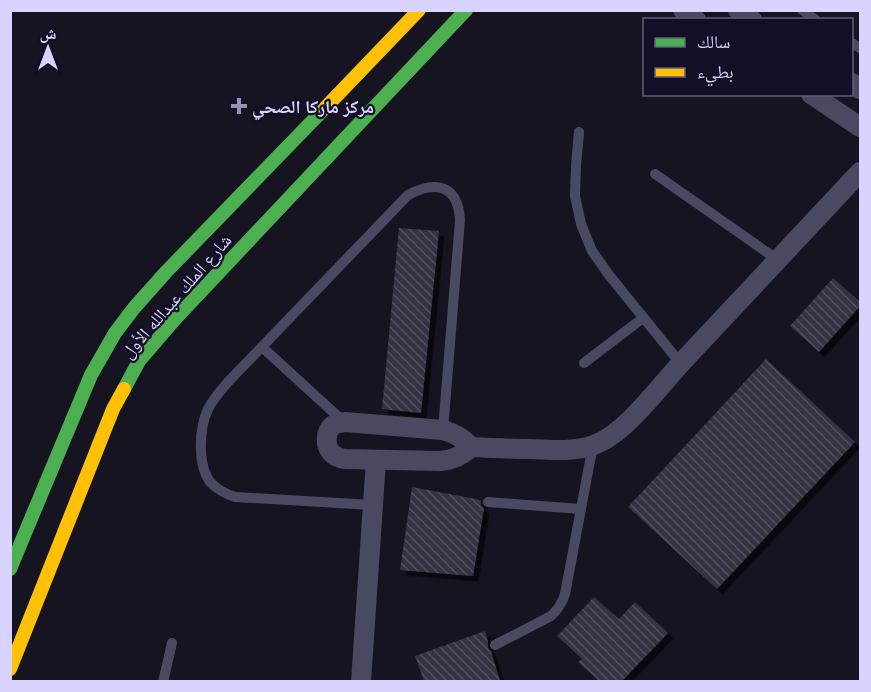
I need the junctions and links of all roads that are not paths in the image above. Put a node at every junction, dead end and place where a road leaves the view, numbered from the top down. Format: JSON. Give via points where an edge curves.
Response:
{"nodes":[{"id":1,"x":419,"y":10,"type":"edge"},
{"id":2,"x":466,"y":11,"type":"edge"},
{"id":3,"x":814,"y":96,"type":"edge"},
{"id":4,"x":861,"y":127,"type":"edge"},
{"id":5,"x":579,"y":132,"type":"dead end"},
{"id":6,"x":861,"y":172,"type":"edge"},
{"id":7,"x":656,"y":174,"type":"dead end"},
{"id":8,"x":778,"y":260,"type":"junction"},
{"id":9,"x":643,"y":318,"type":"junction"},
{"id":10,"x":262,"y":347,"type":"junction"},
{"id":11,"x":584,"y":363,"type":"dead end"},
{"id":12,"x":681,"y":364,"type":"junction"},
{"id":13,"x":345,"y":422,"type":"junction"},
{"id":14,"x":443,"y":430,"type":"junction"},
{"id":15,"x":593,"y":445,"type":"junction"},
{"id":16,"x":471,"y":447,"type":"junction"},
{"id":17,"x":376,"y":460,"type":"junction"},
{"id":18,"x":488,"y":502,"type":"dead end"},
{"id":19,"x":372,"y":505,"type":"junction"},
{"id":20,"x":581,"y":509,"type":"junction"},
{"id":21,"x":10,"y":569,"type":"edge"},
{"id":22,"x":172,"y":643,"type":"dead end"},
{"id":23,"x":495,"y":645,"type":"dead end"},
{"id":24,"x":10,"y":669,"type":"edge"},
{"id":25,"x":163,"y":681,"type":"edge"},
{"id":26,"x":361,"y":681,"type":"edge"}],
"edges":[{"from":1,"to":21,"type":"main road","name":"شارع الملك عبدالله الأول","via":[[120,324],[91,375]]},
{"from":2,"to":24,"type":"main road","name":"شارع الملك عبدالله الأول","via":[[139,361],[113,409]]},
{"from":3,"to":4,"type":"street"},
{"from":5,"to":9,"type":"lane","via":[[575,195],[580,224],[592,251]]},
{"from":6,"to":8,"type":"street"},
{"from":7,"to":8,"type":"lane"},
{"from":8,"to":12,"type":"street"},
{"from":9,"to":11,"type":"lane"},
{"from":9,"to":12,"type":"lane"},
{"from":10,"to":13,"type":"lane"},
{"from":10,"to":14,"type":"lane","via":[[408,195],[434,187],[446,190],[455,197],[460,220]]},
{"from":10,"to":19,"type":"lane","via":[[228,382],[208,410],[200,443],[210,482],[235,497]]},
{"from":12,"to":15,"type":"street","via":[[620,429]]},
{"from":13,"to":14,"type":"street"},
{"from":13,"to":17,"type":"street","via":[[328,431],[328,449],[344,459]]},
{"from":14,"to":16,"type":"street","via":[[464,439]]},
{"from":15,"to":16,"type":"street","via":[[559,450]]},
{"from":15,"to":20,"type":"lane"},
{"from":16,"to":17,"type":"street","via":[[452,460],[440,462]]},
{"from":17,"to":19,"type":"street"},
{"from":18,"to":20,"type":"lane"},
{"from":19,"to":26,"type":"street"},
{"from":20,"to":23,"type":"lane","via":[[565,594],[558,610]]},
{"from":22,"to":25,"type":"lane"}]}
